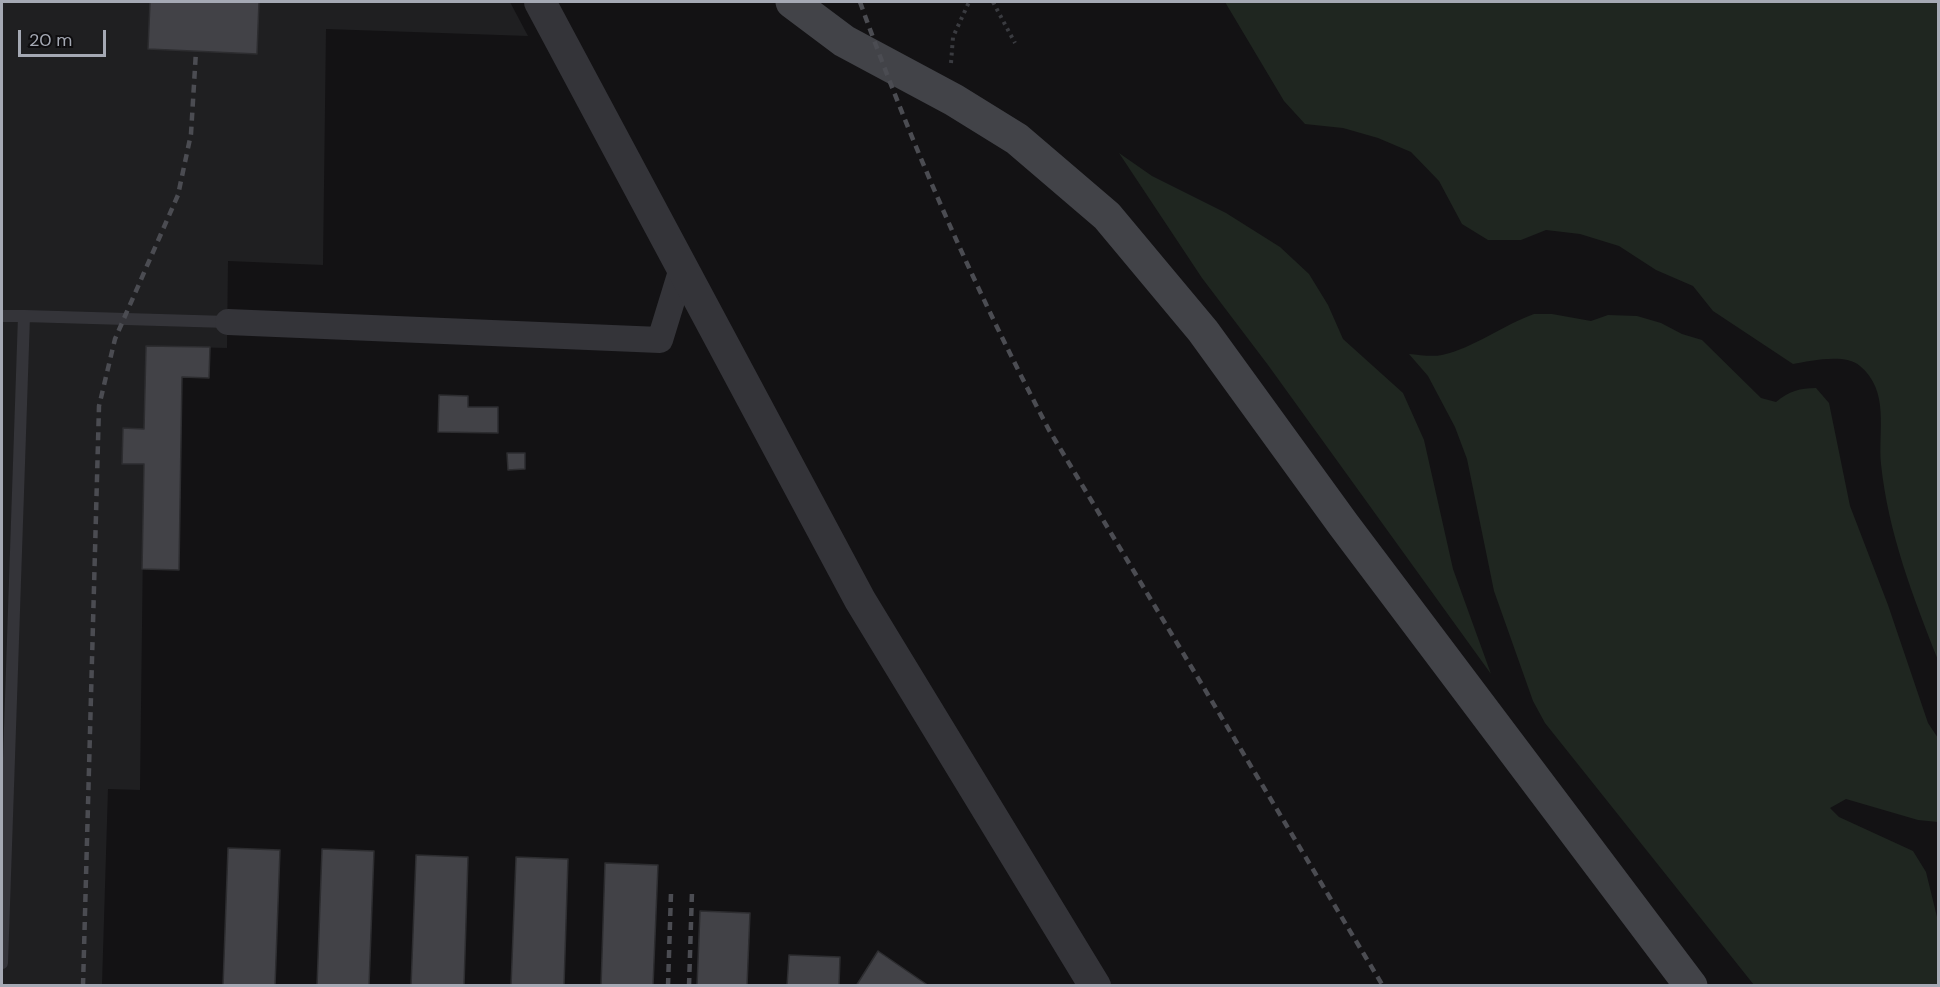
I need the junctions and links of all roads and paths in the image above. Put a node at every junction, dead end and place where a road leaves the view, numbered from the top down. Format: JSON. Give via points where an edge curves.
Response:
{"nodes":[{"id":1,"x":540,"y":2,"type":"edge"},
{"id":2,"x":792,"y":2,"type":"edge"},
{"id":3,"x":969,"y":2,"type":"edge"},
{"id":4,"x":993,"y":2,"type":"edge"},
{"id":5,"x":1015,"y":43,"type":"dead end"},
{"id":6,"x":954,"y":100,"type":"junction"},
{"id":7,"x":683,"y":265,"type":"junction"},
{"id":8,"x":2,"y":315,"type":"edge"},
{"id":9,"x":24,"y":316,"type":"junction"},
{"id":10,"x":228,"y":322,"type":"joint"},
{"id":11,"x":2,"y":963,"type":"edge"},
{"id":12,"x":1095,"y":986,"type":"edge"},
{"id":13,"x":1691,"y":986,"type":"edge"}],
"edges":[{"from":1,"to":7,"type":"street"},
{"from":2,"to":6,"type":"main road","via":[[844,41]]},
{"from":3,"to":6,"type":"path","via":[[953,37]]},
{"from":4,"to":5,"type":"path"},
{"from":6,"to":13,"type":"main road","via":[[1045,161],[1107,216],[1135,247],[1203,331],[1343,524]]},
{"from":7,"to":10,"type":"street","via":[[660,340]]},
{"from":7,"to":12,"type":"street","via":[[860,600]]},
{"from":8,"to":9,"type":"lane"},
{"from":9,"to":10,"type":"lane"},
{"from":9,"to":11,"type":"lane"}]}
